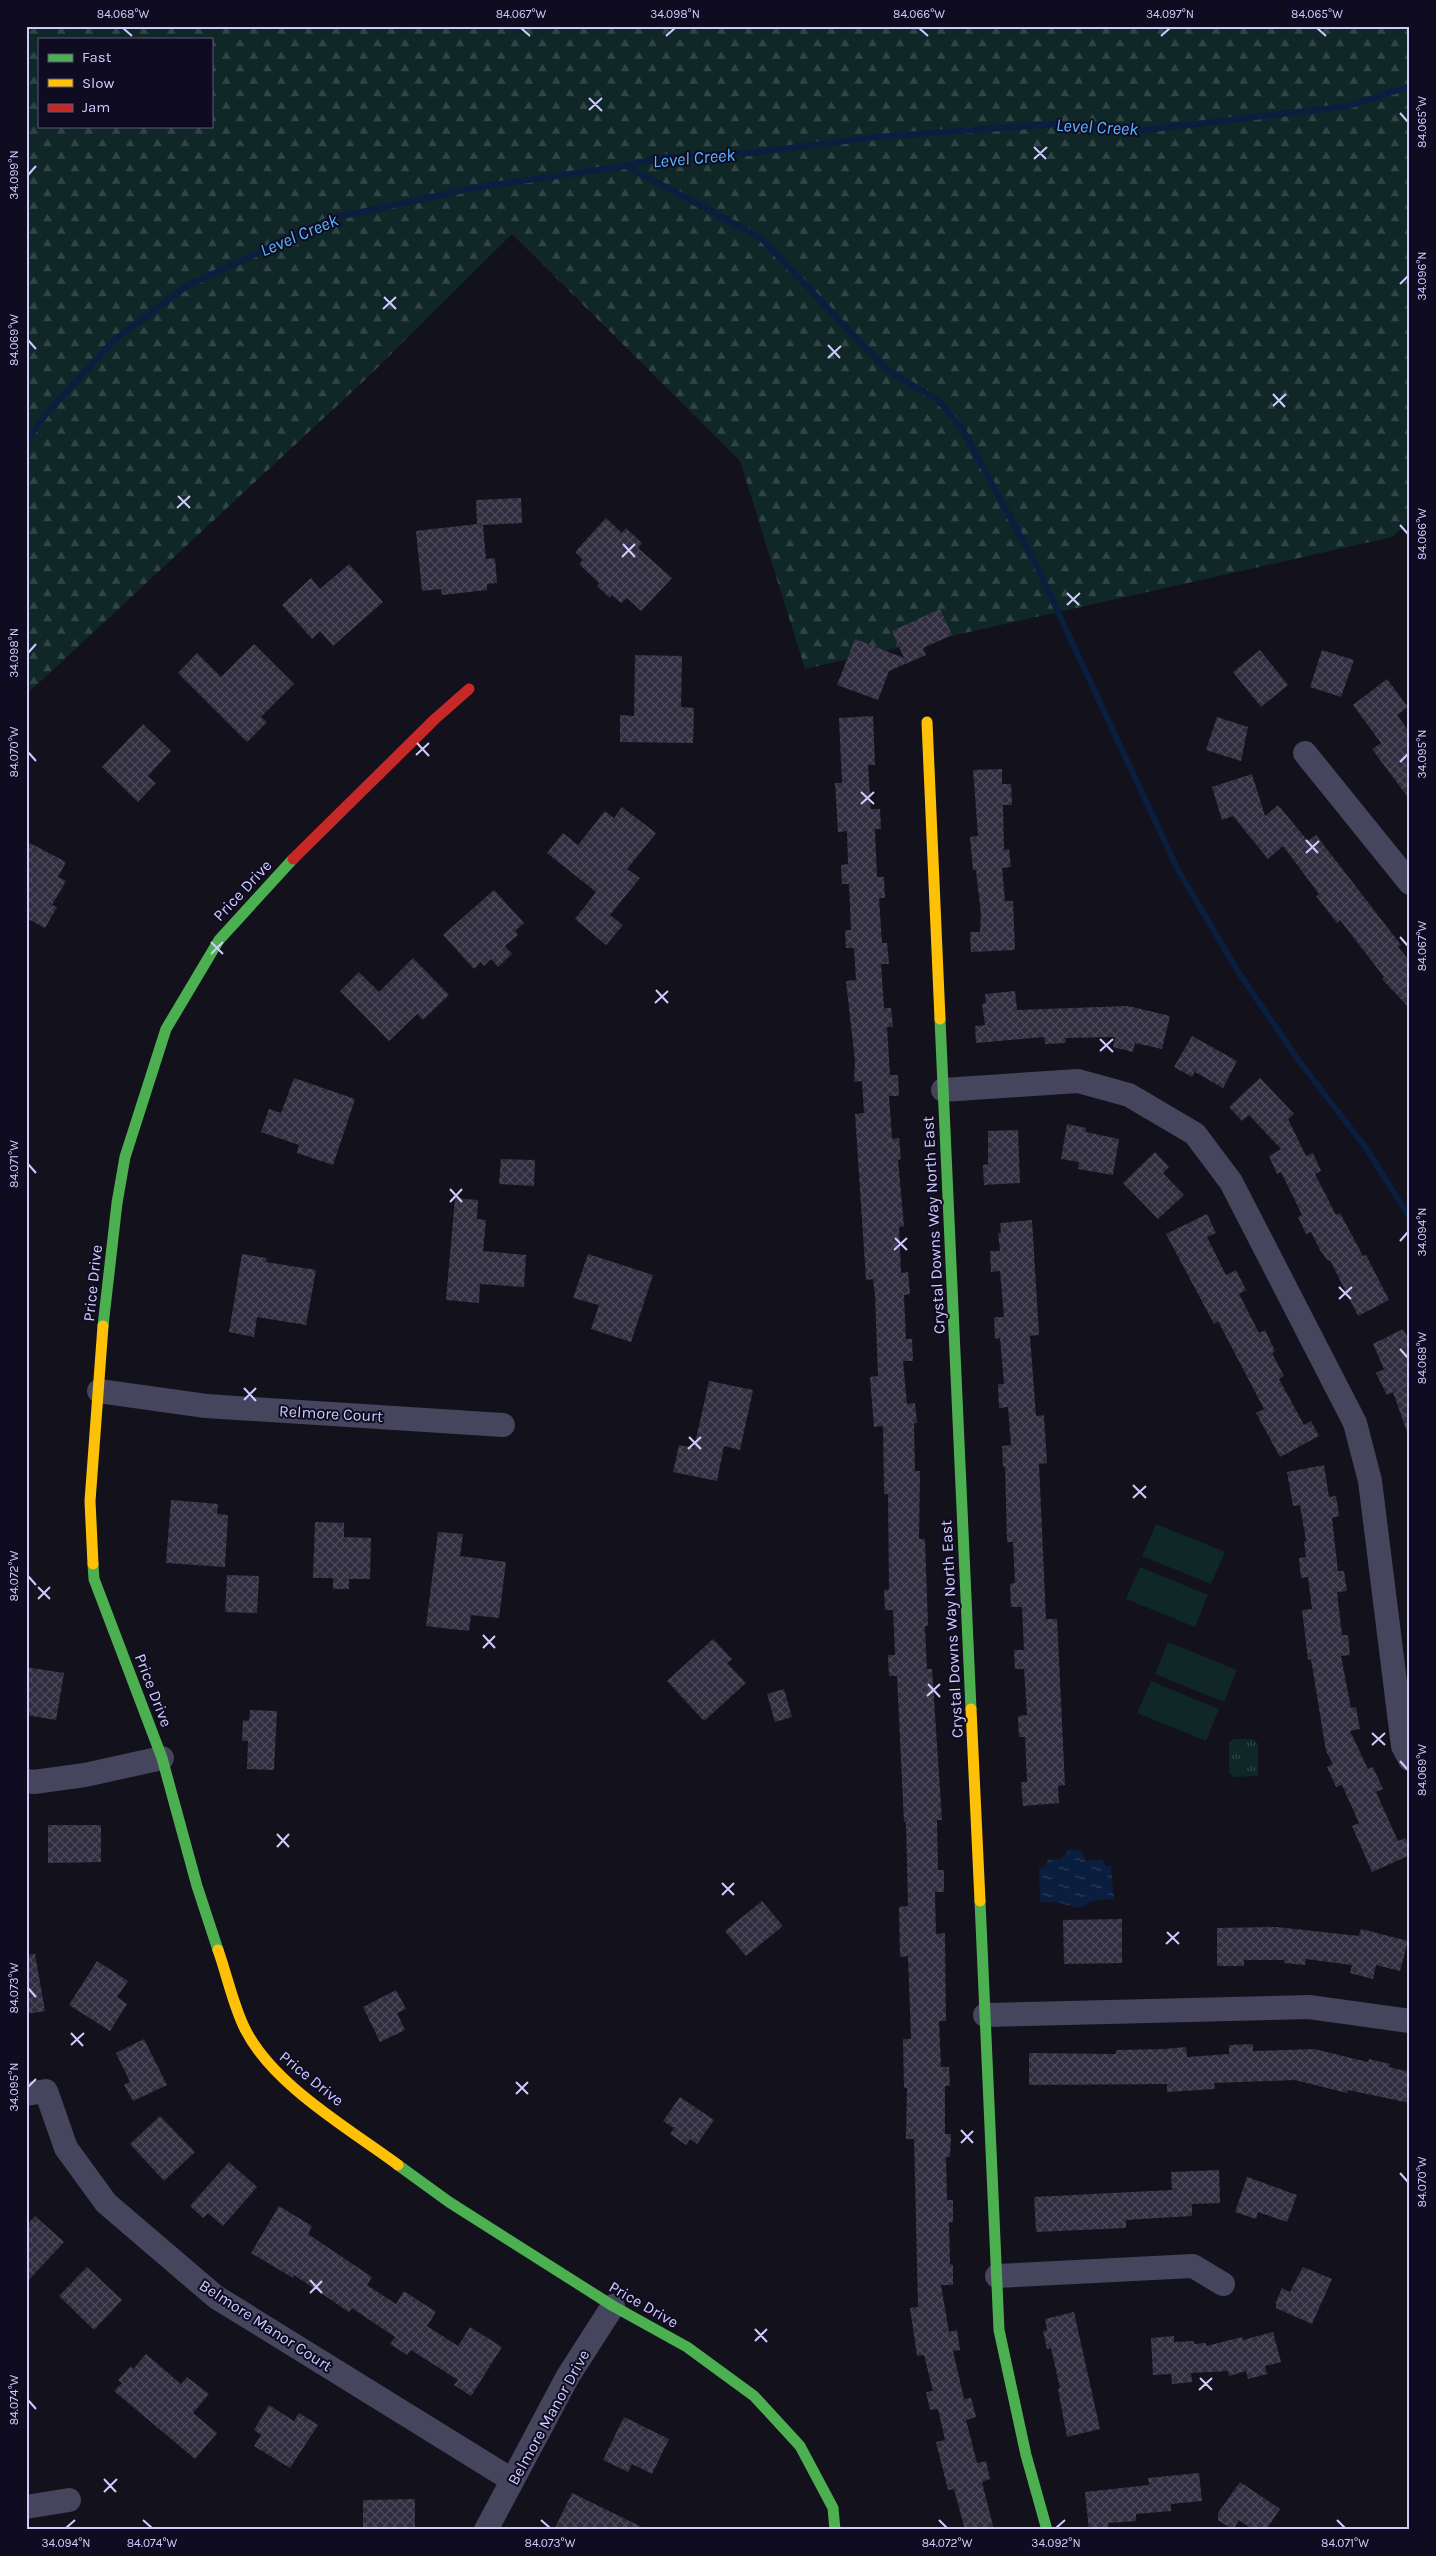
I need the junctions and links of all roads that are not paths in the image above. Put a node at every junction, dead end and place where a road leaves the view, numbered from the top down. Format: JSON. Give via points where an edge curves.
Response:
{"nodes":[{"id":1,"x":469,"y":689,"type":"dead end"},
{"id":2,"x":927,"y":722,"type":"dead end"},
{"id":3,"x":1305,"y":753,"type":"dead end"},
{"id":4,"x":1410,"y":883,"type":"edge"},
{"id":5,"x":943,"y":1090,"type":"junction"},
{"id":6,"x":99,"y":1391,"type":"junction"},
{"id":7,"x":503,"y":1425,"type":"dead end"},
{"id":8,"x":162,"y":1758,"type":"junction"},
{"id":9,"x":1410,"y":1759,"type":"edge"},
{"id":10,"x":26,"y":1781,"type":"edge"},
{"id":11,"x":984,"y":2015,"type":"junction"},
{"id":12,"x":1410,"y":2021,"type":"edge"},
{"id":13,"x":26,"y":2094,"type":"edge"},
{"id":14,"x":997,"y":2276,"type":"junction"},
{"id":15,"x":1223,"y":2284,"type":"dead end"},
{"id":16,"x":612,"y":2306,"type":"junction"},
{"id":17,"x":512,"y":2480,"type":"junction"},
{"id":18,"x":69,"y":2500,"type":"dead end"},
{"id":19,"x":26,"y":2507,"type":"edge"},
{"id":20,"x":486,"y":2530,"type":"edge"},
{"id":21,"x":835,"y":2530,"type":"edge"},
{"id":22,"x":1047,"y":2530,"type":"edge"}],
"edges":[{"from":1,"to":6,"type":"street","name":"Price Drive","via":[[295,856],[219,940],[166,1029],[125,1157],[100,1356]]},
{"from":2,"to":5,"type":"street","name":"Crystal Downs Way North East"},
{"from":3,"to":4,"type":"street"},
{"from":5,"to":9,"type":"street","via":[[1078,1081],[1129,1095],[1195,1134],[1231,1182],[1355,1423],[1370,1481],[1403,1746]]},
{"from":5,"to":11,"type":"street","name":"Crystal Downs Way North East"},
{"from":6,"to":7,"type":"street","name":"Relmore Court","via":[[206,1406]]},
{"from":6,"to":8,"type":"street","name":"Price Drive","via":[[90,1501],[94,1579]]},
{"from":8,"to":10,"type":"street","via":[[85,1775]]},
{"from":8,"to":16,"type":"street","name":"Price Drive","via":[[197,1886],[242,2020],[266,2062],[296,2090],[449,2202]]},
{"from":11,"to":12,"type":"street","via":[[1309,2006]]},
{"from":11,"to":14,"type":"street","name":"Crystal Downs Way North East"},
{"from":13,"to":17,"type":"street","name":"Belmore Manor Court","via":[[46,2091],[66,2148],[106,2203],[216,2297]]},
{"from":14,"to":15,"type":"street","via":[[1193,2266]]},
{"from":14,"to":22,"type":"street","name":"Crystal Downs Way North East","via":[[999,2330],[1026,2455]]},
{"from":16,"to":17,"type":"street","name":"Belmore Manor Drive","via":[[568,2376]]},
{"from":16,"to":21,"type":"street","name":"Price Drive","via":[[687,2347],[754,2396],[800,2446],[833,2508]]},
{"from":17,"to":20,"type":"street","name":"Belmore Manor Drive"},
{"from":18,"to":19,"type":"street"}]}
